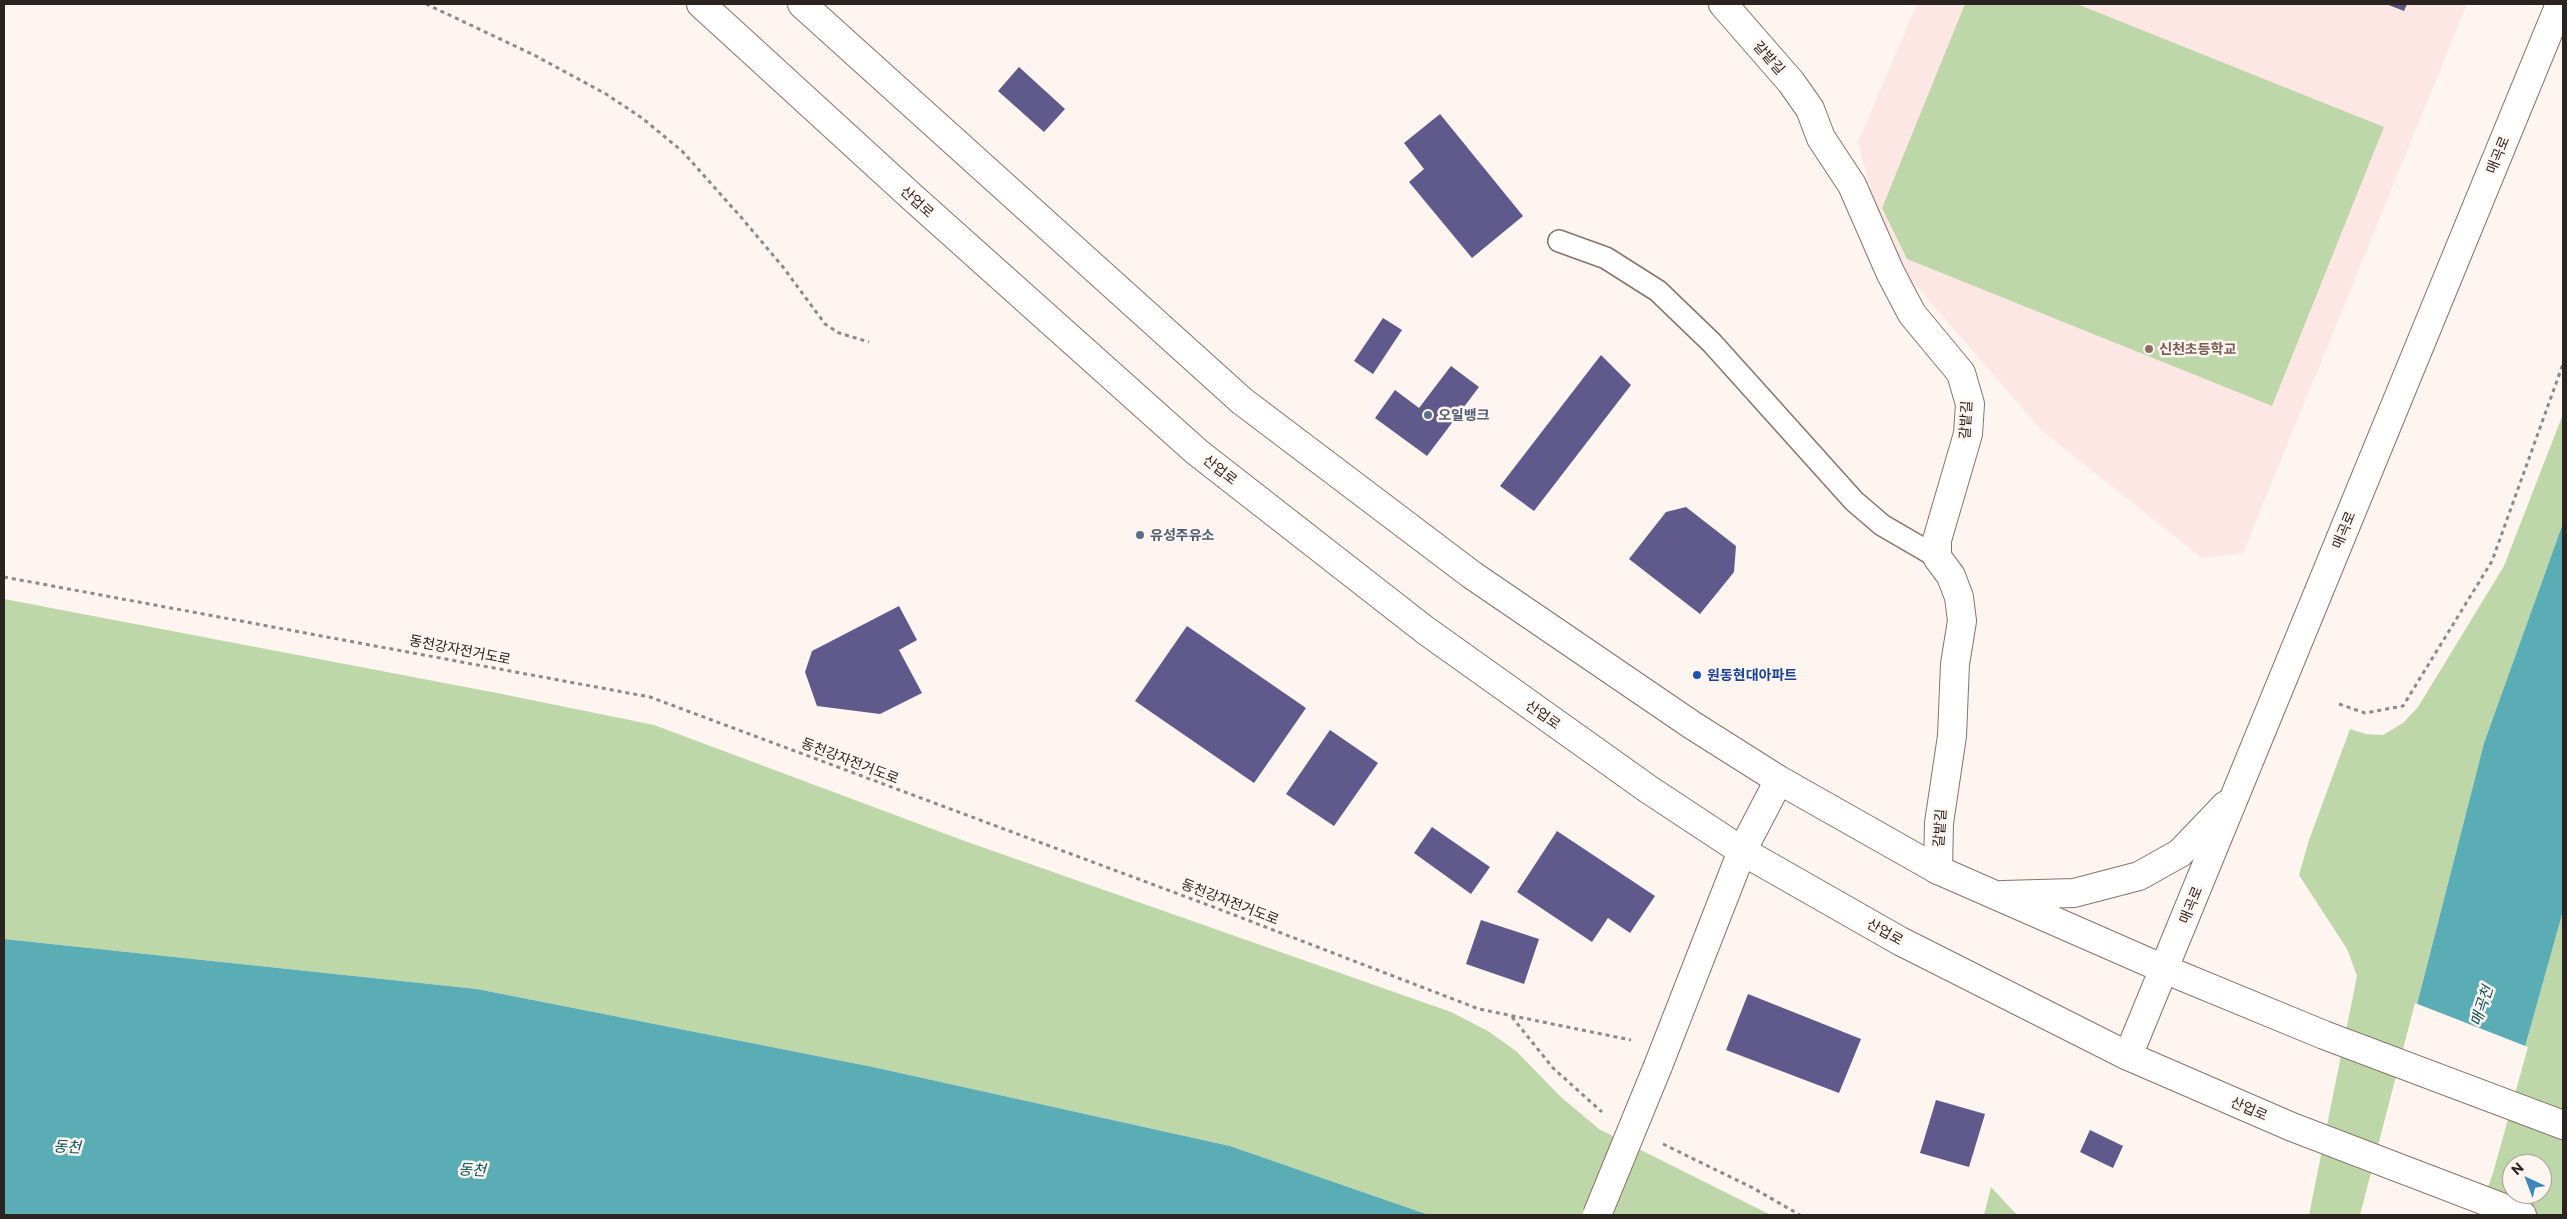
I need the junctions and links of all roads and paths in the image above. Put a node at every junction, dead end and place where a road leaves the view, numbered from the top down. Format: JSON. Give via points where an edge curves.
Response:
{"nodes":[{"id":1,"x":426,"y":4,"type":"edge"},
{"id":2,"x":702,"y":4,"type":"edge"},
{"id":3,"x":802,"y":4,"type":"edge"},
{"id":4,"x":1723,"y":4,"type":"edge"},
{"id":5,"x":2560,"y":4,"type":"edge"},
{"id":6,"x":1559,"y":241,"type":"dead end"},
{"id":7,"x":869,"y":342,"type":"dead end"},
{"id":8,"x":2563,"y":364,"type":"edge"},
{"id":9,"x":1937,"y":557,"type":"junction"},
{"id":10,"x":4,"y":577,"type":"edge"},
{"id":11,"x":2339,"y":704,"type":"dead end"},
{"id":12,"x":1779,"y":780,"type":"junction"},
{"id":13,"x":2236,"y":795,"type":"junction"},
{"id":14,"x":1742,"y":851,"type":"junction"},
{"id":15,"x":1938,"y":870,"type":"junction"},
{"id":16,"x":1996,"y":895,"type":"junction"},
{"id":17,"x":2164,"y":969,"type":"junction"},
{"id":18,"x":2128,"y":1056,"type":"junction"},
{"id":19,"x":1662,"y":1057,"type":"junction"},
{"id":20,"x":2563,"y":1125,"type":"edge"},
{"id":21,"x":1597,"y":1215,"type":"edge"},
{"id":22,"x":2522,"y":1215,"type":"edge"}],
"edges":[{"from":1,"to":7,"type":"path","via":[[534,55],[606,94],[642,118],[682,151],[734,208],[783,267],[824,324],[839,333]]},
{"from":2,"to":14,"type":"main road","name":"산업로","via":[[1197,452],[1425,630],[1648,789]]},
{"from":3,"to":12,"type":"main road","via":[[1242,402],[1472,575],[1692,725]]},
{"from":4,"to":9,"type":"main road","name":"갈밭길","via":[[1791,82],[1810,109],[1821,138],[1852,185],[1912,314],[1961,373],[1970,404],[1968,434],[1937,540]]},
{"from":5,"to":13,"type":"main road","name":"매곡로"},
{"from":6,"to":9,"type":"lane","via":[[1606,258],[1658,291],[1712,343],[1854,501],[1882,524]]},
{"from":8,"to":11,"type":"path","via":[[2492,561],[2403,706],[2365,713]]},
{"from":9,"to":15,"type":"main road","name":"갈밭길","via":[[1951,576],[1959,597],[1962,620],[1955,664],[1952,736],[1939,824]]},
{"from":10,"to":19,"type":"path","name":"동천강자전거도로","via":[[650,697],[1478,1009],[1560,1024]]},
{"from":12,"to":14,"type":"main road"},
{"from":12,"to":15,"type":"main road"},
{"from":13,"to":16,"type":"main road","via":[[2180,853],[2139,876],[2074,893]]},
{"from":13,"to":17,"type":"main road","name":"매곡로"},
{"from":14,"to":18,"type":"main road","name":"산업로","via":[[1900,941]]},
{"from":14,"to":19,"type":"main road"},
{"from":15,"to":16,"type":"main road"},
{"from":16,"to":17,"type":"main road"},
{"from":17,"to":18,"type":"main road","name":"매곡로"},
{"from":17,"to":20,"type":"main road","via":[[2324,1035]]},
{"from":18,"to":22,"type":"main road","name":"산업로","via":[[2292,1127]]},
{"from":19,"to":21,"type":"main road","bridge":true}]}
